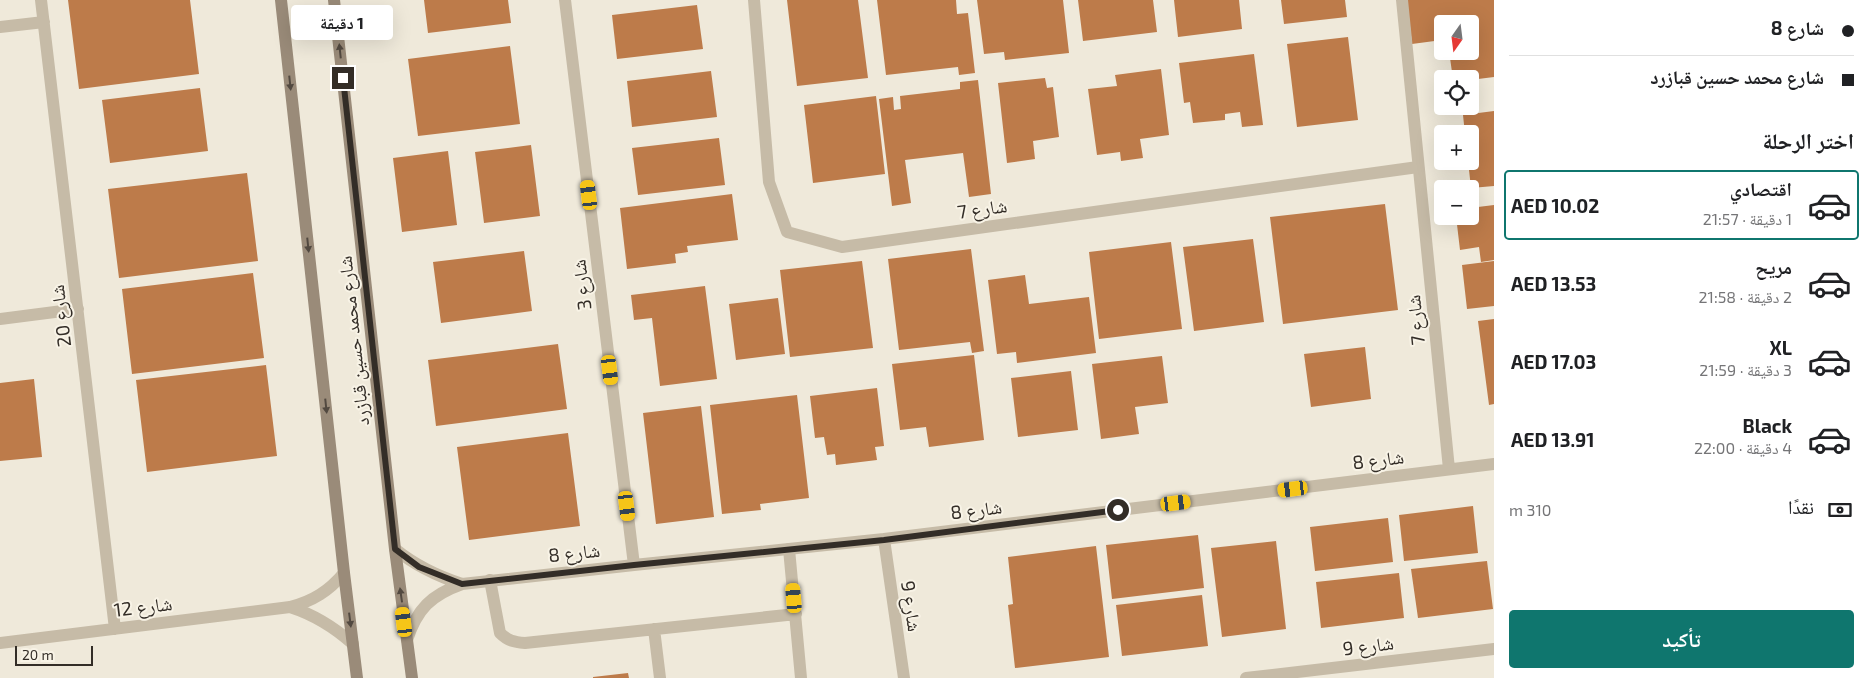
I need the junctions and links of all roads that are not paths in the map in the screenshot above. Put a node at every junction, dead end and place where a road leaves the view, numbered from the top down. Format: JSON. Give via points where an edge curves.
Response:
{"nodes":[{"id":1,"x":42,"y":0,"type":"edge"},
{"id":2,"x":281,"y":0,"type":"edge"},
{"id":3,"x":334,"y":0,"type":"edge"},
{"id":4,"x":565,"y":0,"type":"edge"},
{"id":5,"x":754,"y":0,"type":"edge"},
{"id":6,"x":1402,"y":0,"type":"edge"},
{"id":7,"x":44,"y":22,"type":"junction"},
{"id":8,"x":0,"y":27,"type":"edge"},
{"id":9,"x":1418,"y":167,"type":"junction"},
{"id":10,"x":78,"y":309,"type":"junction"},
{"id":11,"x":0,"y":319,"type":"edge"},
{"id":12,"x":1494,"y":464,"type":"edge"},
{"id":13,"x":1449,"y":470,"type":"junction"},
{"id":14,"x":884,"y":540,"type":"junction"},
{"id":15,"x":395,"y":549,"type":"junction"},
{"id":16,"x":789,"y":549,"type":"junction"},
{"id":17,"x":634,"y":565,"type":"junction"},
{"id":18,"x":344,"y":573,"type":"junction"},
{"id":19,"x":490,"y":580,"type":"junction"},
{"id":20,"x":462,"y":584,"type":"junction"},
{"id":21,"x":290,"y":607,"type":"junction"},
{"id":22,"x":796,"y":614,"type":"junction"},
{"id":23,"x":114,"y":629,"type":"junction"},
{"id":24,"x":654,"y":629,"type":"junction"},
{"id":25,"x":407,"y":640,"type":"junction"},
{"id":26,"x":0,"y":644,"type":"edge"},
{"id":27,"x":354,"y":644,"type":"junction"},
{"id":28,"x":1494,"y":649,"type":"edge"},
{"id":29,"x":358,"y":678,"type":"edge"},
{"id":30,"x":412,"y":678,"type":"edge"},
{"id":31,"x":660,"y":678,"type":"edge"},
{"id":32,"x":801,"y":678,"type":"edge"},
{"id":33,"x":904,"y":678,"type":"edge"},
{"id":34,"x":1246,"y":678,"type":"edge"}],
"edges":[{"from":1,"to":7,"type":"street","name":"شارع 20"},
{"from":2,"to":18,"type":"street","name":"شارع محمد حسين قبازرد","one_way":true},
{"from":15,"to":3,"type":"street","name":"شارع محمد حسين قبازرد","one_way":true},
{"from":4,"to":17,"type":"street","name":"شارع 3"},
{"from":5,"to":9,"type":"street","name":"شارع 7","via":[[769,182],[787,232],[842,247]]},
{"from":6,"to":9,"type":"street","name":"شارع 7"},
{"from":7,"to":8,"type":"street"},
{"from":7,"to":10,"type":"street","name":"شارع 20"},
{"from":9,"to":13,"type":"street","name":"شارع 7"},
{"from":10,"to":11,"type":"street"},
{"from":10,"to":23,"type":"street","name":"شارع 20"},
{"from":12,"to":13,"type":"street","name":"شارع 8"},
{"from":13,"to":14,"type":"street","name":"شارع 8"},
{"from":14,"to":16,"type":"street","name":"شارع 8"},
{"from":14,"to":33,"type":"street","name":"شارع 9"},
{"from":15,"to":20,"type":"street","name":"شارع 8","via":[[419,567]]},
{"from":25,"to":15,"type":"street","name":"شارع محمد حسين قبازرد","one_way":true},
{"from":16,"to":17,"type":"street","name":"شارع 8"},
{"from":16,"to":22,"type":"street"},
{"from":17,"to":19,"type":"street","name":"شارع 8"},
{"from":18,"to":21,"type":"street","name":"شارع 12","via":[[326,591],[303,604]]},
{"from":18,"to":27,"type":"street","name":"شارع محمد حسين قبازرد","one_way":true},
{"from":19,"to":20,"type":"street","name":"شارع 8"},
{"from":19,"to":24,"type":"street","via":[[500,633],[513,642]]},
{"from":20,"to":25,"type":"street","name":"شارع 8","via":[[446,590],[421,610]]},
{"from":21,"to":23,"type":"street","name":"شارع 12"},
{"from":21,"to":27,"type":"street","name":"شارع 12","via":[[330,625]]},
{"from":22,"to":24,"type":"street"},
{"from":22,"to":32,"type":"street"},
{"from":23,"to":26,"type":"street","name":"شارع 12"},
{"from":24,"to":31,"type":"street"},
{"from":25,"to":30,"type":"street","name":"شارع محمد حسين قبازرد"},
{"from":27,"to":29,"type":"street","name":"شارع محمد حسين قبازرد"},
{"from":28,"to":34,"type":"street","name":"شارع 9"}]}
